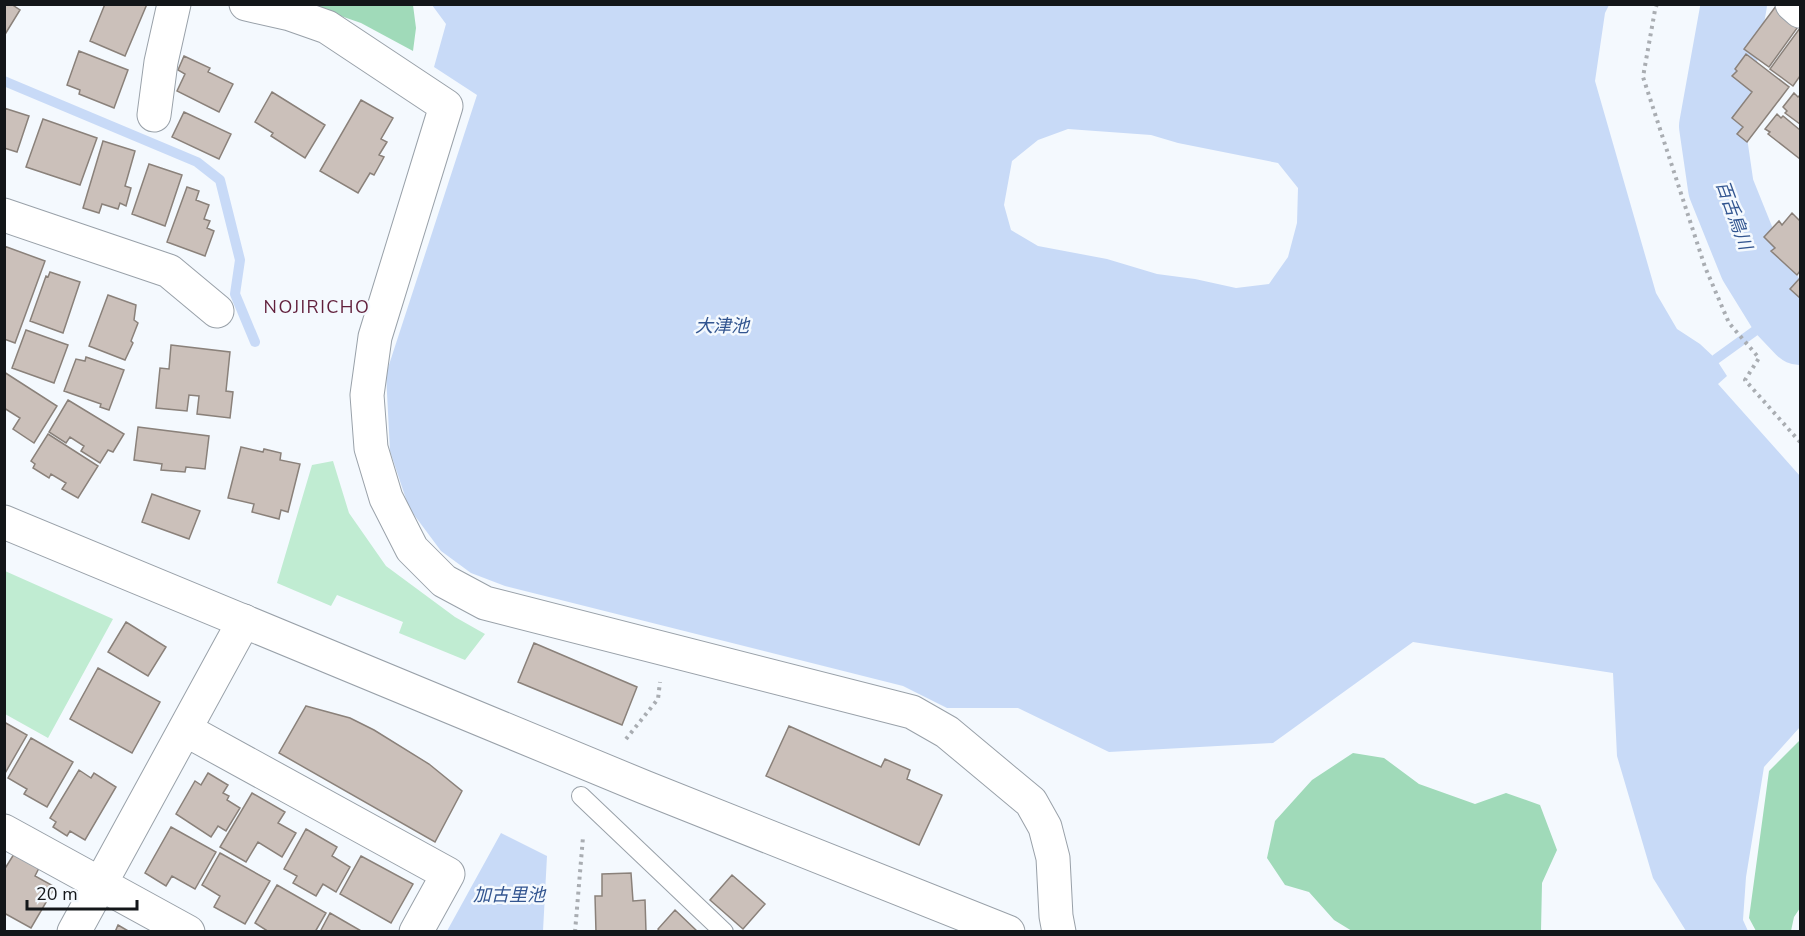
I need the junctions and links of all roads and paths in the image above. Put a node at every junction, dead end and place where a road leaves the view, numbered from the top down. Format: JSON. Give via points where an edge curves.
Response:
{"nodes":[{"id":1,"x":174,"y":4,"type":"edge"},
{"id":2,"x":246,"y":4,"type":"edge"},
{"id":3,"x":1658,"y":4,"type":"edge"},
{"id":4,"x":1792,"y":4,"type":"edge"},
{"id":5,"x":1800,"y":11,"type":"edge"},
{"id":6,"x":154,"y":115,"type":"dead end"},
{"id":7,"x":4,"y":215,"type":"edge"},
{"id":8,"x":218,"y":311,"type":"dead end"},
{"id":9,"x":1800,"y":442,"type":"edge"},
{"id":10,"x":4,"y":522,"type":"edge"},
{"id":11,"x":244,"y":621,"type":"junction"},
{"id":12,"x":666,"y":649,"type":"junction"},
{"id":13,"x":186,"y":730,"type":"junction"},
{"id":14,"x":626,"y":739,"type":"dead end"},
{"id":15,"x":581,"y":796,"type":"joint"},
{"id":16,"x":4,"y":831,"type":"edge"},
{"id":17,"x":100,"y":883,"type":"junction"},
{"id":18,"x":967,"y":925,"type":"edge"},
{"id":19,"x":74,"y":932,"type":"edge"},
{"id":20,"x":188,"y":932,"type":"edge"},
{"id":21,"x":416,"y":932,"type":"edge"},
{"id":22,"x":575,"y":932,"type":"edge"},
{"id":23,"x":724,"y":932,"type":"edge"},
{"id":24,"x":1008,"y":932,"type":"edge"},
{"id":25,"x":1059,"y":932,"type":"edge"}],
"edges":[{"from":1,"to":6,"type":"street"},
{"from":2,"to":12,"type":"street","via":[[327,27],[446,106],[375,337],[368,395],[371,448],[386,498],[412,549],[444,581],[485,603]]},
{"from":3,"to":9,"type":"path","via":[[1643,77],[1705,267],[1729,323],[1759,358],[1745,380]]},
{"from":4,"to":5,"type":"street"},
{"from":7,"to":8,"type":"street","via":[[169,270]]},
{"from":10,"to":11,"type":"street"},
{"from":11,"to":13,"type":"street"},
{"from":11,"to":18,"type":"street"},
{"from":12,"to":14,"type":"path","via":[[658,699]]},
{"from":12,"to":25,"type":"street","via":[[912,712],[947,732],[1031,802],[1045,827],[1053,858]]},
{"from":13,"to":17,"type":"street"},
{"from":13,"to":21,"type":"street","via":[[448,874]]},
{"from":15,"to":22,"type":"path","via":[[583,844]]},
{"from":15,"to":23,"type":"lane"},
{"from":16,"to":17,"type":"street"},
{"from":17,"to":19,"type":"street"},
{"from":17,"to":20,"type":"street"},
{"from":18,"to":24,"type":"street"}]}
